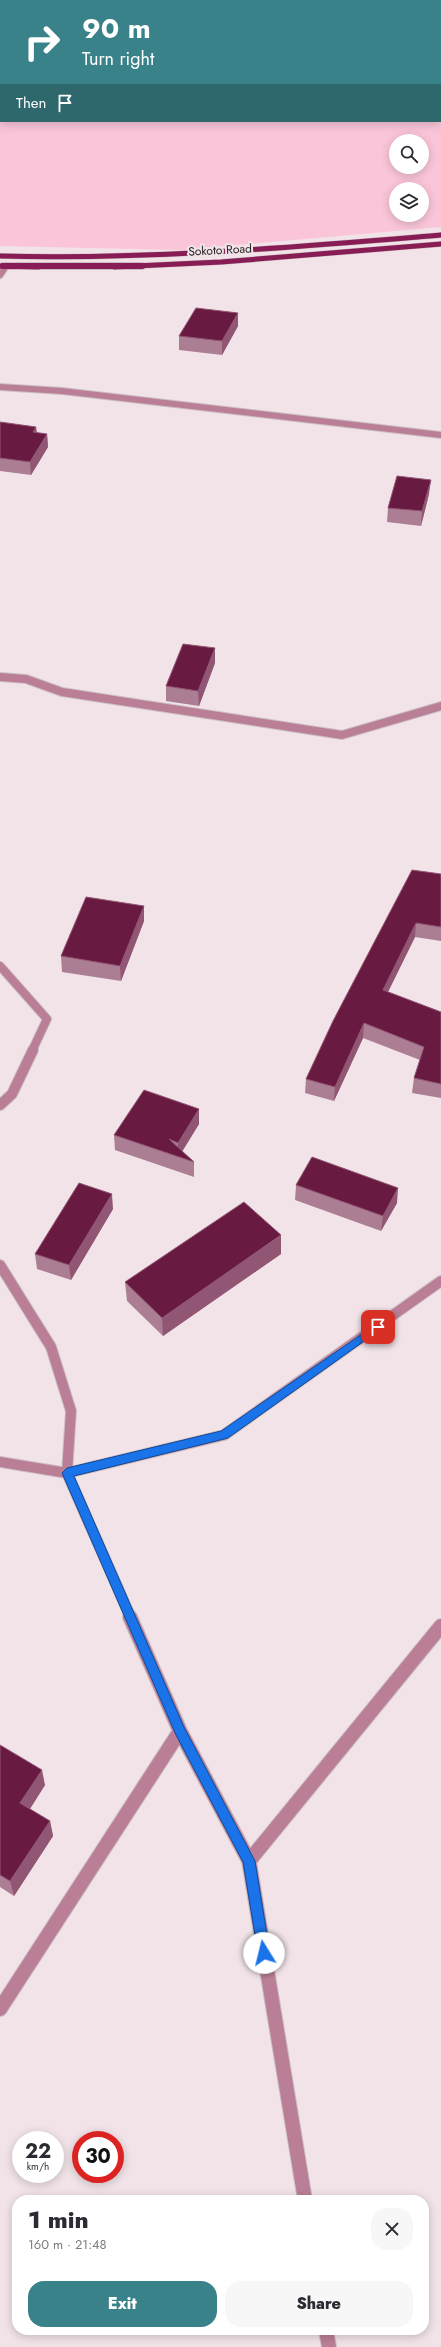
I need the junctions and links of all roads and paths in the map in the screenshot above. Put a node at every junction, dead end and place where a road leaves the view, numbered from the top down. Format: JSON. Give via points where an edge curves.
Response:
{"nodes":[{"id":1,"x":441,"y":235,"type":"edge"},
{"id":2,"x":441,"y":244,"type":"edge"},
{"id":3,"x":0,"y":256,"type":"edge"},
{"id":4,"x":3,"y":266,"type":"edge"},
{"id":5,"x":0,"y":275,"type":"edge"},
{"id":6,"x":0,"y":387,"type":"edge"},
{"id":7,"x":441,"y":435,"type":"edge"},
{"id":8,"x":0,"y":677,"type":"edge"},
{"id":9,"x":441,"y":706,"type":"edge"},
{"id":10,"x":0,"y":966,"type":"edge"},
{"id":11,"x":0,"y":1105,"type":"edge"},
{"id":12,"x":0,"y":1265,"type":"edge"},
{"id":13,"x":441,"y":1281,"type":"edge"},
{"id":14,"x":0,"y":1462,"type":"edge"},
{"id":15,"x":67,"y":1473,"type":"junction"},
{"id":16,"x":441,"y":1626,"type":"edge"},
{"id":17,"x":180,"y":1731,"type":"junction"},
{"id":18,"x":249,"y":1861,"type":"junction"},
{"id":19,"x":0,"y":2009,"type":"edge"},
{"id":20,"x":303,"y":2195,"type":"edge"},
{"id":21,"x":327,"y":2335,"type":"edge"},
{"id":22,"x":329,"y":2347,"type":"edge"}],
"edges":[{"from":1,"to":3,"type":"main road","name":"Sokoto Road","via":[[254,250],[114,257]]},
{"from":2,"to":4,"type":"main road","name":"Sokoto Road","via":[[238,260],[112,266]]},
{"from":4,"to":5,"type":"street"},
{"from":6,"to":7,"type":"street"},
{"from":8,"to":9,"type":"street","via":[[26,679],[62,692],[342,735]]},
{"from":10,"to":11,"type":"street","via":[[47,1019],[12,1094]]},
{"from":12,"to":15,"type":"street","via":[[51,1347],[71,1411]]},
{"from":13,"to":15,"type":"street","via":[[224,1435]]},
{"from":14,"to":15,"type":"street"},
{"from":15,"to":17,"type":"street"},
{"from":16,"to":18,"type":"street"},
{"from":17,"to":18,"type":"street"},
{"from":17,"to":19,"type":"street"},
{"from":18,"to":20,"type":"street"},
{"from":21,"to":22,"type":"street"}]}
